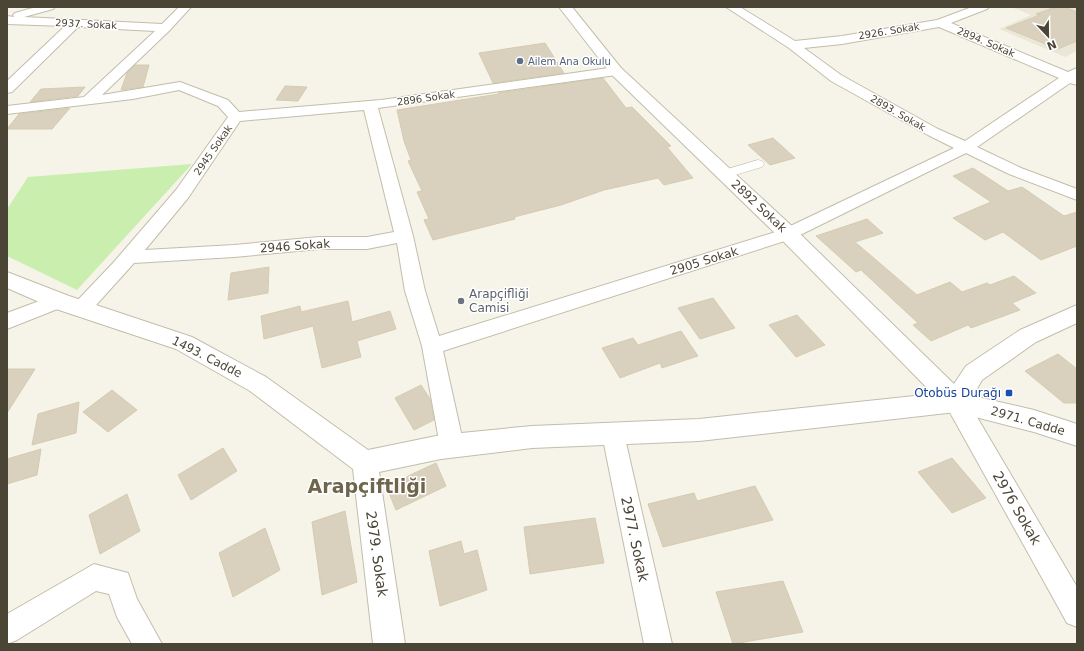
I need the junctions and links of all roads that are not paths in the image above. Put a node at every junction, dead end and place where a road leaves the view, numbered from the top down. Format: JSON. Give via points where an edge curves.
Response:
{"nodes":[{"id":1,"x":185,"y":7,"type":"edge"},
{"id":2,"x":565,"y":7,"type":"edge"},
{"id":3,"x":732,"y":7,"type":"edge"},
{"id":4,"x":983,"y":7,"type":"edge"},
{"id":5,"x":44,"y":8,"type":"edge"},
{"id":6,"x":7,"y":19,"type":"edge"},
{"id":7,"x":940,"y":23,"type":"junction"},
{"id":8,"x":74,"y":24,"type":"junction"},
{"id":9,"x":165,"y":28,"type":"junction"},
{"id":10,"x":793,"y":45,"type":"junction"},
{"id":11,"x":616,"y":71,"type":"junction"},
{"id":12,"x":1075,"y":77,"type":"edge"},
{"id":13,"x":7,"y":89,"type":"edge"},
{"id":14,"x":87,"y":101,"type":"junction"},
{"id":15,"x":370,"y":105,"type":"junction"},
{"id":16,"x":7,"y":110,"type":"edge"},
{"id":17,"x":235,"y":117,"type":"junction"},
{"id":18,"x":965,"y":148,"type":"junction"},
{"id":19,"x":758,"y":164,"type":"dead end"},
{"id":20,"x":725,"y":174,"type":"junction"},
{"id":21,"x":1077,"y":195,"type":"edge"},
{"id":22,"x":788,"y":234,"type":"junction"},
{"id":23,"x":404,"y":236,"type":"junction"},
{"id":24,"x":130,"y":257,"type":"junction"},
{"id":25,"x":7,"y":280,"type":"edge"},
{"id":26,"x":58,"y":301,"type":"junction"},
{"id":27,"x":81,"y":309,"type":"junction"},
{"id":28,"x":1077,"y":313,"type":"edge"},
{"id":29,"x":7,"y":321,"type":"edge"},
{"id":30,"x":432,"y":346,"type":"junction"},
{"id":31,"x":956,"y":402,"type":"junction"},
{"id":32,"x":613,"y":434,"type":"junction"},
{"id":33,"x":1077,"y":435,"type":"edge"},
{"id":34,"x":452,"y":446,"type":"junction"},
{"id":35,"x":365,"y":463,"type":"junction"},
{"id":36,"x":1077,"y":614,"type":"edge"},
{"id":37,"x":7,"y":630,"type":"edge"},
{"id":38,"x":148,"y":644,"type":"edge"},
{"id":39,"x":389,"y":644,"type":"edge"},
{"id":40,"x":658,"y":644,"type":"edge"}],
"edges":[{"from":1,"to":9,"type":"street"},
{"from":2,"to":11,"type":"street","name":"2892 Sokak"},
{"from":3,"to":10,"type":"street","name":"2893. Sokak"},
{"from":4,"to":7,"type":"street","name":"2926. Sokak"},
{"from":5,"to":6,"type":"street"},
{"from":6,"to":8,"type":"street","name":"2937. Sokak"},
{"from":7,"to":10,"type":"street","name":"2926. Sokak","via":[[842,40]]},
{"from":7,"to":12,"type":"street","name":"2894. Sokak"},
{"from":8,"to":9,"type":"street","name":"2937. Sokak"},
{"from":8,"to":13,"type":"street"},
{"from":9,"to":14,"type":"street"},
{"from":10,"to":18,"type":"street","name":"2893. Sokak","via":[[836,78]]},
{"from":11,"to":15,"type":"street","name":"2896 Sokak"},
{"from":11,"to":20,"type":"street","name":"2892 Sokak"},
{"from":12,"to":18,"type":"street","name":"2905 Sokak"},
{"from":14,"to":16,"type":"street","name":"2945 Sokak"},
{"from":14,"to":17,"type":"street","name":"2945 Sokak","via":[[180,86],[223,103]]},
{"from":15,"to":17,"type":"street","name":"2896 Sokak"},
{"from":15,"to":23,"type":"street"},
{"from":17,"to":24,"type":"street","name":"2945 Sokak","via":[[182,194]]},
{"from":18,"to":21,"type":"street","name":"2893. Sokak"},
{"from":18,"to":22,"type":"street","name":"2905 Sokak"},
{"from":19,"to":20,"type":"street"},
{"from":20,"to":22,"type":"street","name":"2892 Sokak"},
{"from":22,"to":30,"type":"street","name":"2905 Sokak"},
{"from":22,"to":31,"type":"street","name":"2892 Sokak"},
{"from":23,"to":24,"type":"street","name":"2946 Sokak","via":[[367,243],[318,243]]},
{"from":23,"to":30,"type":"street","via":[[415,292]]},
{"from":24,"to":27,"type":"street","name":"2945 Sokak"},
{"from":25,"to":26,"type":"street","name":"1493. Cadde"},
{"from":26,"to":27,"type":"street","name":"1493. Cadde"},
{"from":26,"to":29,"type":"street"},
{"from":27,"to":35,"type":"street","name":"1493. Cadde","via":[[184,343],[258,384]]},
{"from":28,"to":31,"type":"street","via":[[1028,336],[974,373]]},
{"from":30,"to":34,"type":"street"},
{"from":31,"to":32,"type":"street","via":[[699,430]]},
{"from":31,"to":33,"type":"street","name":"2971. Cadde","via":[[1034,421]]},
{"from":31,"to":36,"type":"street","name":"2976 Sokak"},
{"from":32,"to":34,"type":"street","via":[[532,437]]},
{"from":32,"to":40,"type":"street","name":"2977. Sokak"},
{"from":34,"to":35,"type":"street"},
{"from":35,"to":39,"type":"street","name":"2979. Sokak"},
{"from":37,"to":38,"type":"street","via":[[94,576],[118,583],[127,607]]}]}
